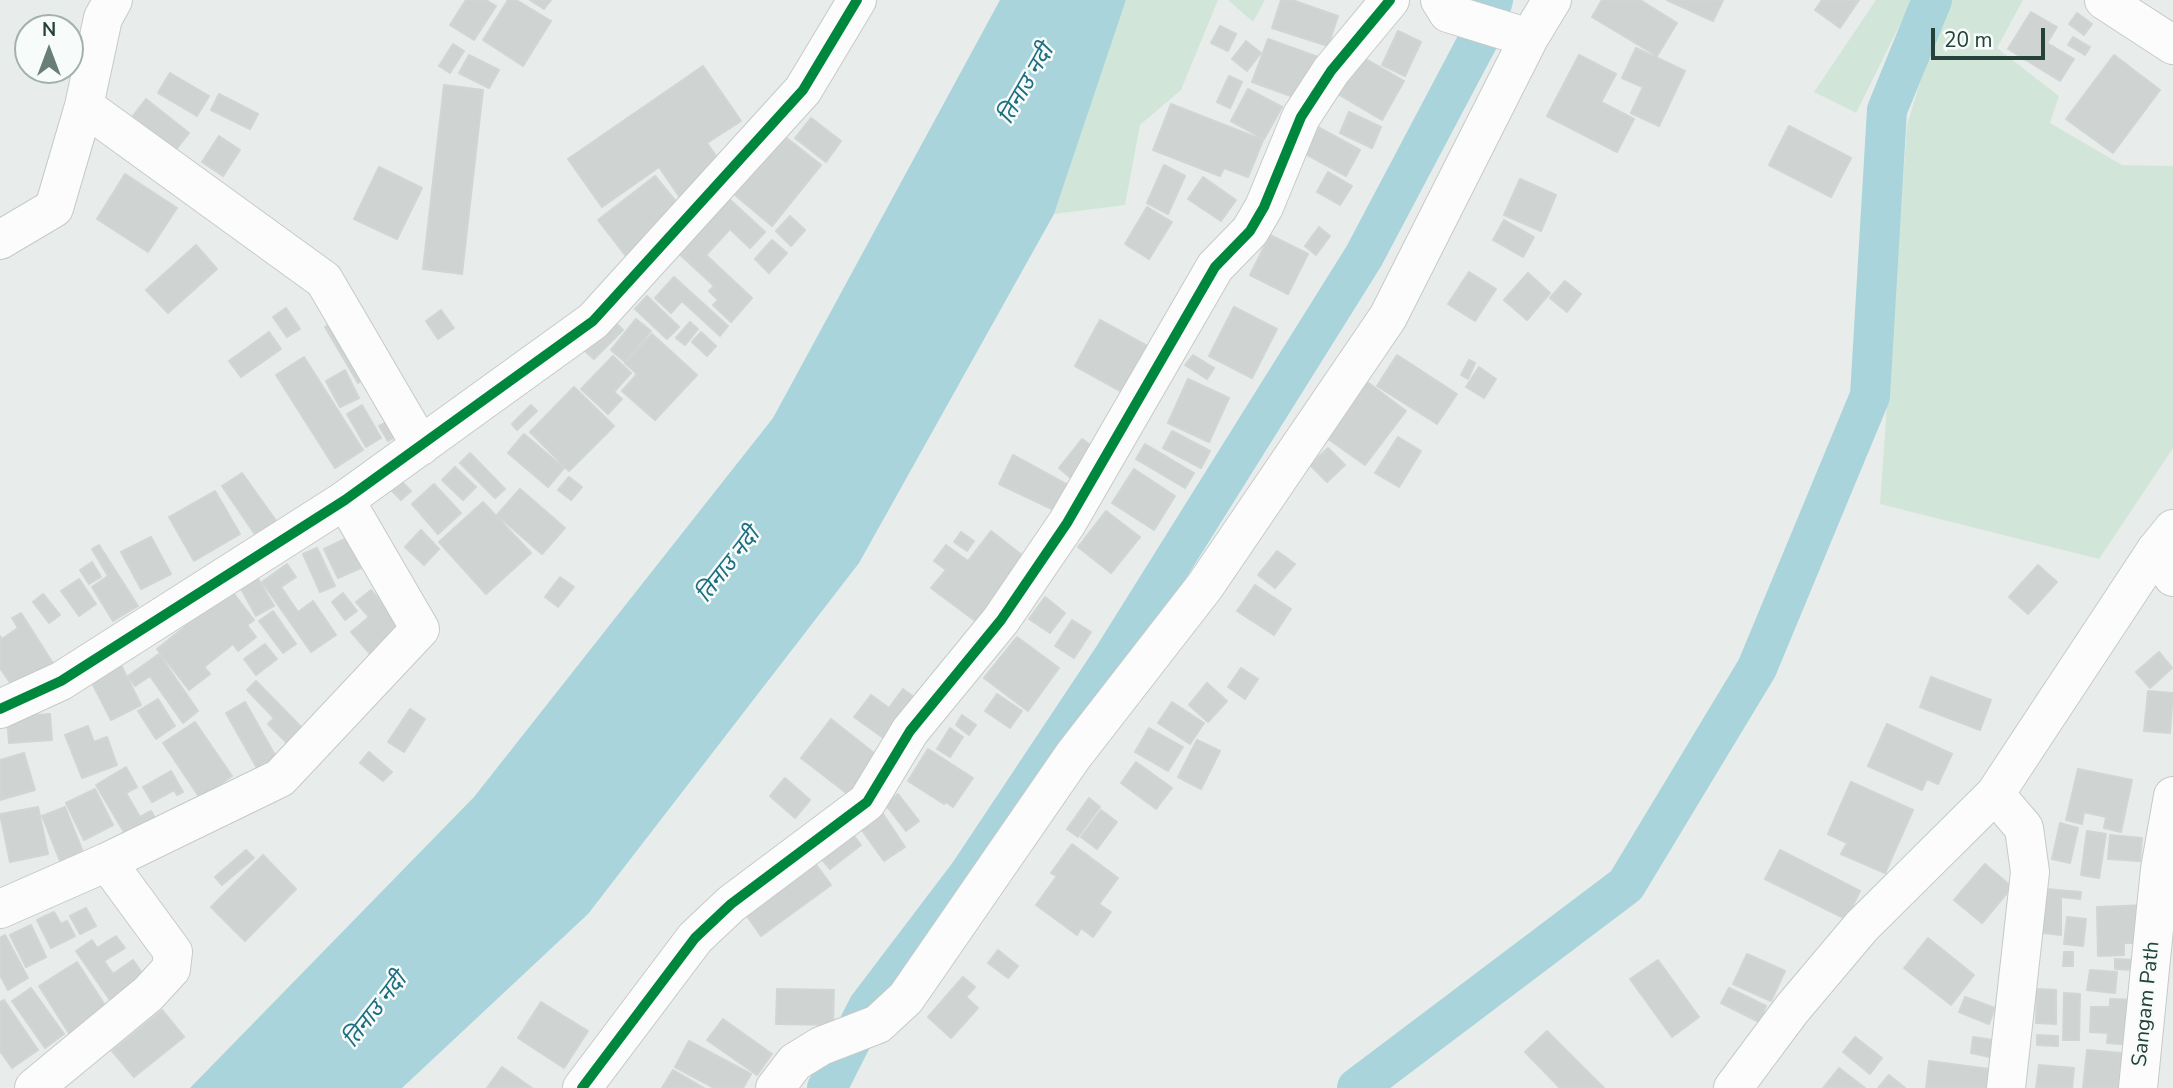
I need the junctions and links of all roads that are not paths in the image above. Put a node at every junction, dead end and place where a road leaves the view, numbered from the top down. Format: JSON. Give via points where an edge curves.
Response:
{"nodes":[{"id":1,"x":113,"y":0,"type":"edge"},
{"id":2,"x":857,"y":0,"type":"edge"},
{"id":3,"x":878,"y":0,"type":"edge"},
{"id":4,"x":1390,"y":0,"type":"edge"},
{"id":5,"x":1440,"y":0,"type":"edge"},
{"id":6,"x":1552,"y":0,"type":"edge"},
{"id":7,"x":2104,"y":0,"type":"edge"},
{"id":8,"x":1529,"y":38,"type":"junction"},
{"id":9,"x":2173,"y":45,"type":"edge"},
{"id":10,"x":803,"y":90,"type":"junction"},
{"id":11,"x":84,"y":106,"type":"junction"},
{"id":12,"x":0,"y":240,"type":"edge"},
{"id":13,"x":421,"y":446,"type":"junction"},
{"id":14,"x":345,"y":500,"type":"junction"},
{"id":15,"x":2167,"y":552,"type":"edge"},
{"id":16,"x":0,"y":709,"type":"edge"},
{"id":17,"x":1995,"y":794,"type":"junction"},
{"id":18,"x":2173,"y":796,"type":"edge"},
{"id":19,"x":107,"y":862,"type":"junction"},
{"id":20,"x":0,"y":909,"type":"edge"},
{"id":21,"x":34,"y":1088,"type":"edge"},
{"id":22,"x":582,"y":1088,"type":"edge"},
{"id":23,"x":775,"y":1088,"type":"edge"},
{"id":24,"x":1733,"y":1088,"type":"edge"},
{"id":25,"x":2006,"y":1088,"type":"edge"},
{"id":26,"x":2138,"y":1088,"type":"edge"}],
"edges":[{"from":1,"to":11,"type":"street","via":[[103,18]]},
{"from":2,"to":10,"type":"street"},
{"from":3,"to":10,"type":"street"},
{"from":4,"to":22,"type":"street","via":[[1331,71],[1301,117],[1250,231],[1215,267],[1067,523],[1001,620],[910,731],[867,802],[730,904],[695,938]]},
{"from":5,"to":8,"type":"street","via":[[1448,13]]},
{"from":6,"to":8,"type":"street"},
{"from":7,"to":9,"type":"street"},
{"from":8,"to":23,"type":"street","via":[[1388,317],[1205,586],[1073,755],[906,998],[878,1024],[821,1046],[795,1062]]},
{"from":10,"to":13,"type":"street","via":[[593,321]]},
{"from":11,"to":12,"type":"street","via":[[54,208]]},
{"from":11,"to":13,"type":"street","via":[[324,280]]},
{"from":13,"to":14,"type":"street"},
{"from":14,"to":16,"type":"street","via":[[61,681]]},
{"from":14,"to":19,"type":"street","via":[[420,629],[280,778]]},
{"from":15,"to":17,"type":"street"},
{"from":17,"to":24,"type":"street","via":[[1862,926]]},
{"from":17,"to":25,"type":"street","via":[[2024,828],[2031,872]]},
{"from":18,"to":26,"type":"street","name":"Sangam Path"},
{"from":19,"to":20,"type":"street"},
{"from":19,"to":21,"type":"street","via":[[173,952],[172,969]]}]}
